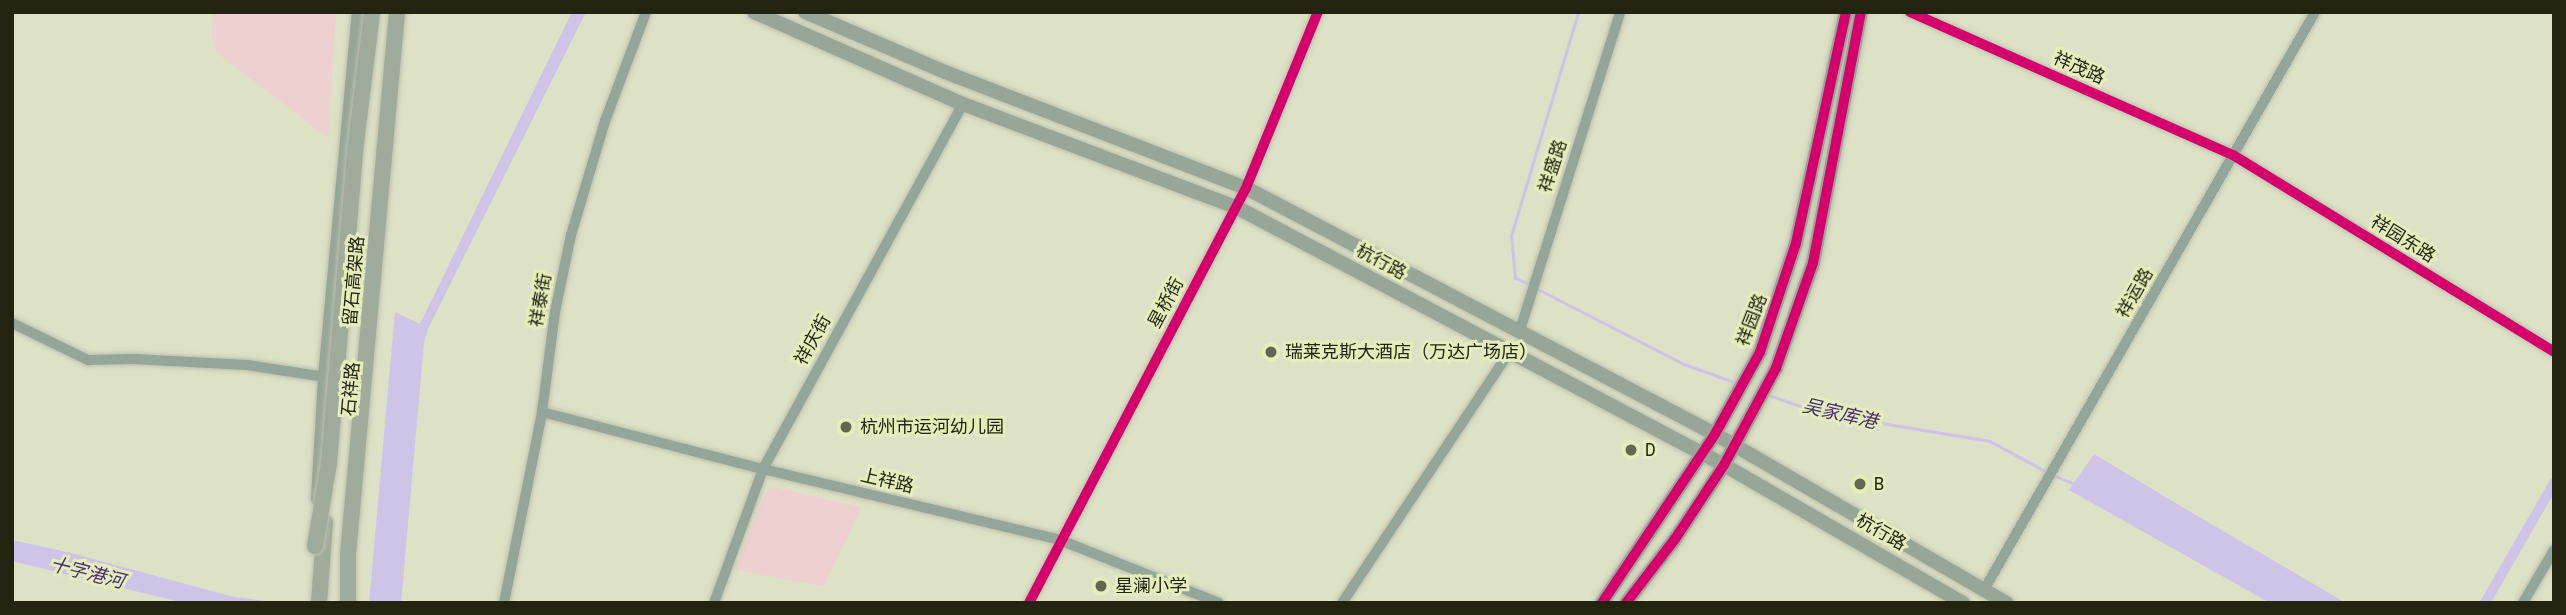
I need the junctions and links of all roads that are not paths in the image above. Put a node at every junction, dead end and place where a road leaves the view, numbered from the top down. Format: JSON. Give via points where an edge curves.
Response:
{"nodes":[{"id":1,"x":359,"y":12,"type":"edge"},
{"id":2,"x":372,"y":12,"type":"edge"},
{"id":3,"x":397,"y":12,"type":"edge"},
{"id":4,"x":405,"y":12,"type":"edge"},
{"id":5,"x":646,"y":12,"type":"edge"},
{"id":6,"x":754,"y":12,"type":"edge"},
{"id":7,"x":805,"y":12,"type":"edge"},
{"id":8,"x":1318,"y":12,"type":"edge"},
{"id":9,"x":1620,"y":12,"type":"edge"},
{"id":10,"x":1846,"y":12,"type":"edge"},
{"id":11,"x":1861,"y":12,"type":"edge"},
{"id":12,"x":1910,"y":12,"type":"edge"},
{"id":13,"x":2315,"y":12,"type":"edge"},
{"id":14,"x":963,"y":104,"type":"junction"},
{"id":15,"x":2233,"y":155,"type":"junction"},
{"id":16,"x":1246,"y":188,"type":"junction"},
{"id":17,"x":1236,"y":207,"type":"junction"},
{"id":18,"x":12,"y":323,"type":"edge"},
{"id":19,"x":1520,"y":330,"type":"junction"},
{"id":20,"x":1510,"y":351,"type":"junction"},
{"id":21,"x":2554,"y":352,"type":"edge"},
{"id":22,"x":326,"y":377,"type":"junction"},
{"id":23,"x":542,"y":412,"type":"junction"},
{"id":24,"x":1715,"y":434,"type":"junction"},
{"id":25,"x":1735,"y":446,"type":"junction"},
{"id":26,"x":1702,"y":453,"type":"junction"},
{"id":27,"x":1724,"y":465,"type":"junction"},
{"id":28,"x":762,"y":469,"type":"junction"},
{"id":29,"x":1060,"y":540,"type":"junction"},
{"id":30,"x":2554,"y":551,"type":"edge"},
{"id":31,"x":1984,"y":590,"type":"junction"},
{"id":32,"x":315,"y":602,"type":"edge"},
{"id":33,"x":348,"y":602,"type":"edge"},
{"id":34,"x":504,"y":603,"type":"edge"},
{"id":35,"x":714,"y":603,"type":"edge"},
{"id":36,"x":1029,"y":603,"type":"edge"},
{"id":37,"x":1219,"y":603,"type":"edge"},
{"id":38,"x":1342,"y":603,"type":"edge"},
{"id":39,"x":1602,"y":603,"type":"edge"},
{"id":40,"x":1626,"y":603,"type":"edge"},
{"id":41,"x":1963,"y":603,"type":"edge"},
{"id":42,"x":2007,"y":603,"type":"edge"},
{"id":43,"x":2523,"y":603,"type":"edge"}],
"edges":[{"from":1,"to":22,"type":"main road","name":"石祥路"},
{"from":2,"to":32,"type":"highway","name":"留石高架路","bridge":true},
{"from":3,"to":33,"type":"highway","name":"留石高架路","via":[[348,554]]},
{"from":4,"to":33,"type":"main road","name":"石祥路"},
{"from":5,"to":23,"type":"street","name":"祥泰街","via":[[601,134],[571,235]]},
{"from":6,"to":14,"type":"main road","name":"杭行路"},
{"from":7,"to":16,"type":"main road","name":"杭行路","via":[[945,72]]},
{"from":8,"to":16,"type":"street","name":"星桥街"},
{"from":9,"to":19,"type":"street","name":"祥盛路"},
{"from":10,"to":24,"type":"main road","name":"祥园路","via":[[1796,243],[1777,306],[1760,352]]},
{"from":11,"to":25,"type":"main road","via":[[1813,263],[1776,368]]},
{"from":12,"to":15,"type":"street","name":"祥茂路"},
{"from":13,"to":15,"type":"street","name":"祥运路"},
{"from":14,"to":17,"type":"main road","name":"杭行路"},
{"from":14,"to":28,"type":"street","name":"祥庆街"},
{"from":15,"to":21,"type":"street","name":"祥园东路"},
{"from":15,"to":31,"type":"street","name":"祥运路"},
{"from":16,"to":17,"type":"street","name":"星桥街"},
{"from":16,"to":19,"type":"main road","name":"杭行路"},
{"from":17,"to":20,"type":"main road","name":"杭行路"},
{"from":17,"to":29,"type":"street","name":"星桥街"},
{"from":18,"to":22,"type":"street","via":[[88,360],[247,365]]},
{"from":19,"to":24,"type":"main road","name":"杭行路"},
{"from":20,"to":26,"type":"main road","name":"杭行路"},
{"from":20,"to":38,"type":"street"},
{"from":22,"to":32,"type":"main road","name":"石祥路"},
{"from":23,"to":28,"type":"street","name":"上祥路"},
{"from":23,"to":34,"type":"street","name":"祥泰街"},
{"from":24,"to":25,"type":"main road","name":"杭行路"},
{"from":24,"to":26,"type":"main road","name":"祥园路"},
{"from":25,"to":27,"type":"main road"},
{"from":25,"to":31,"type":"main road","name":"杭行路"},
{"from":26,"to":27,"type":"main road","name":"杭行路"},
{"from":26,"to":39,"type":"main road","name":"祥园路"},
{"from":27,"to":40,"type":"main road"},
{"from":27,"to":41,"type":"main road","name":"杭行路"},
{"from":28,"to":29,"type":"street","name":"上祥路"},
{"from":28,"to":35,"type":"street","name":"祥庆街"},
{"from":29,"to":36,"type":"street","name":"星桥街"},
{"from":29,"to":37,"type":"street","name":"上祥路"},
{"from":30,"to":43,"type":"street"},
{"from":31,"to":42,"type":"main road","name":"杭行路"}]}
